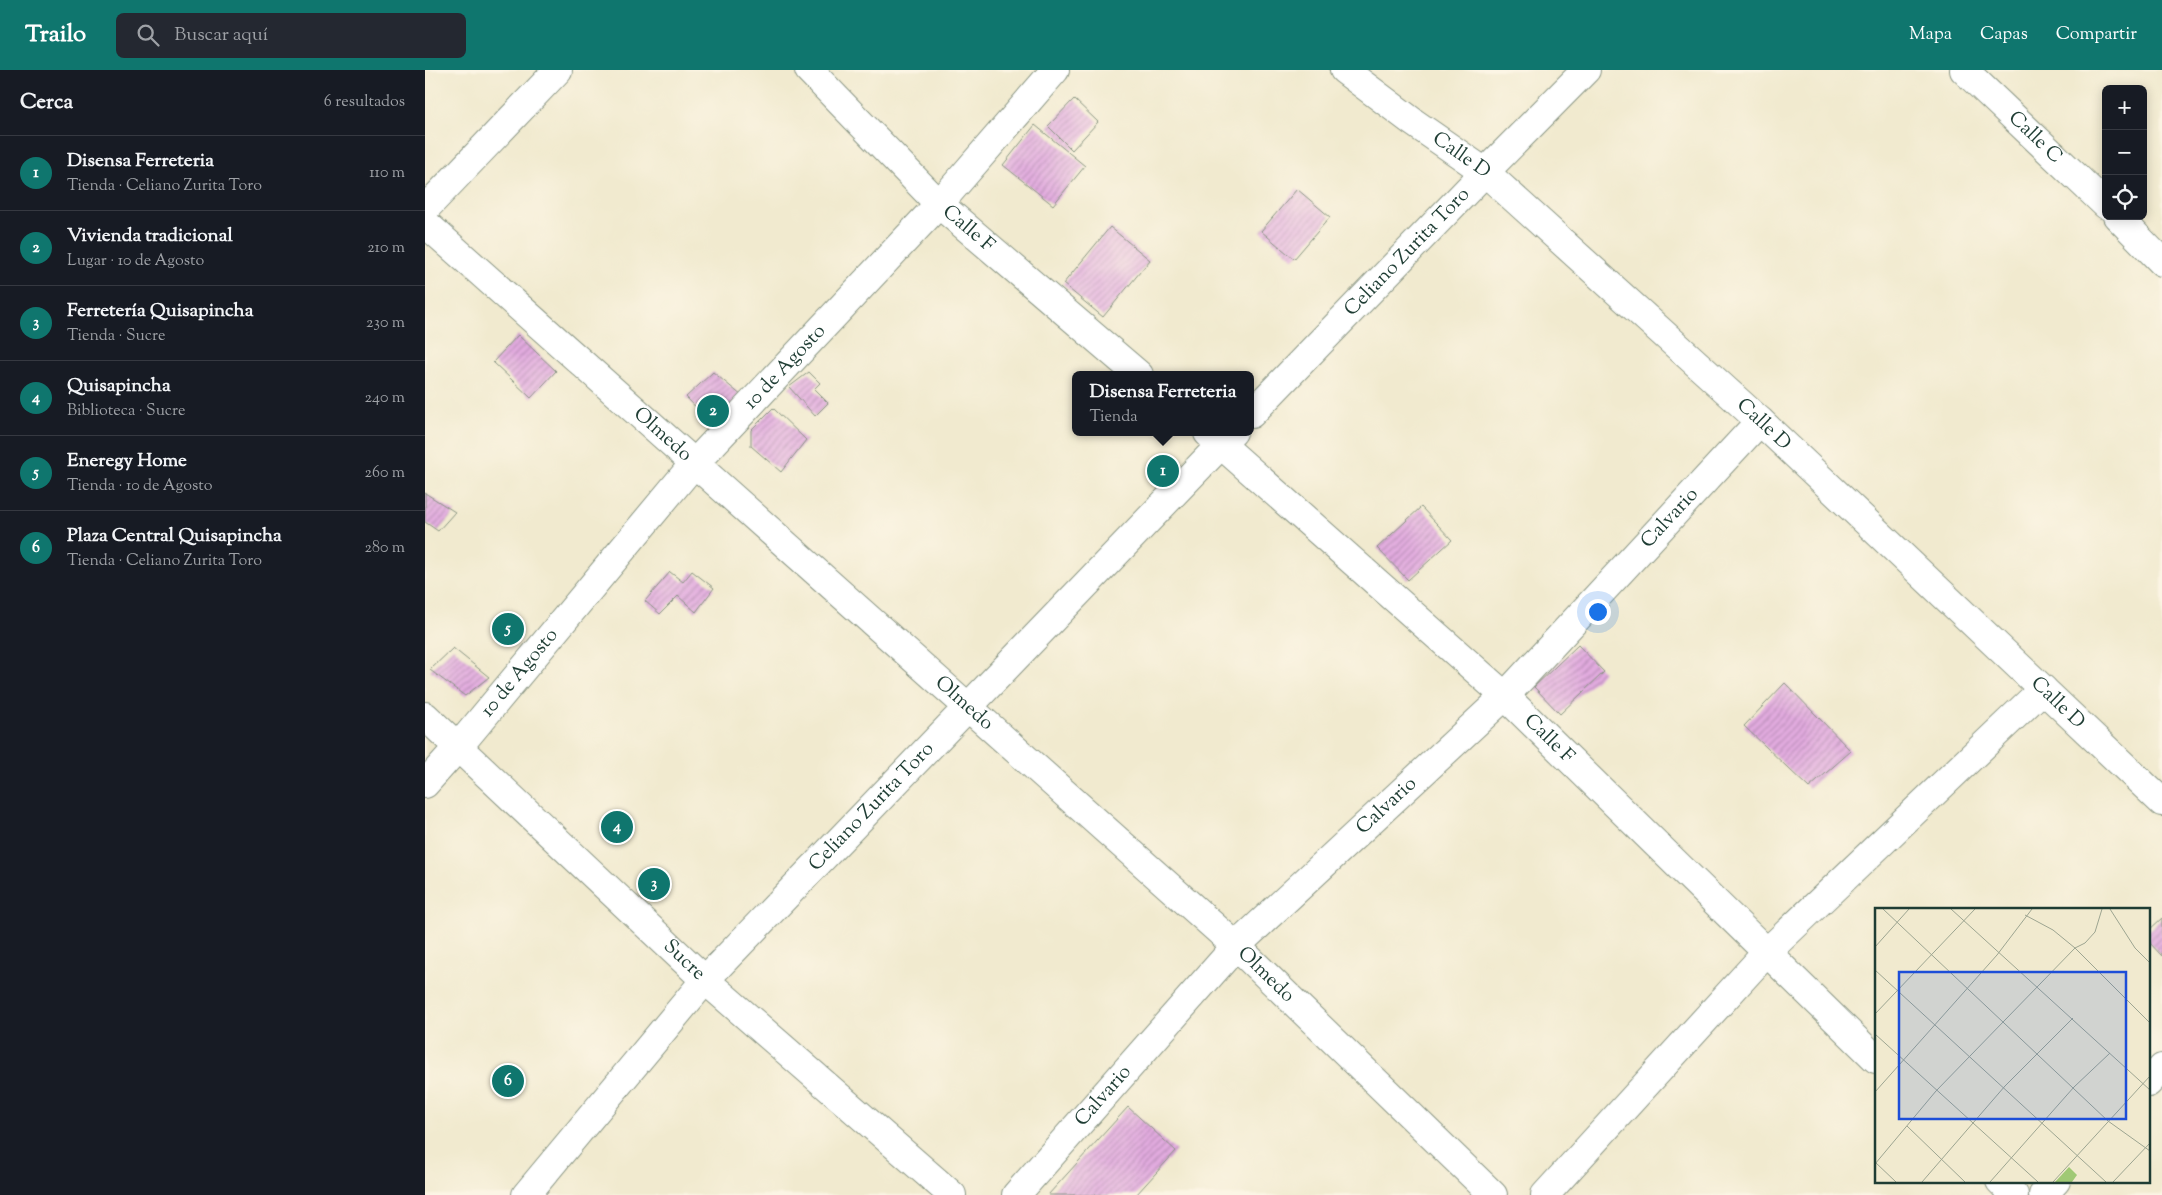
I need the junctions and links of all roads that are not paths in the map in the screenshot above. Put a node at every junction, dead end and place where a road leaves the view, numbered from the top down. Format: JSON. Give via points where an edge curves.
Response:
{"nodes":[{"id":1,"x":558,"y":70,"type":"edge"},
{"id":2,"x":809,"y":70,"type":"edge"},
{"id":3,"x":1055,"y":70,"type":"edge"},
{"id":4,"x":1344,"y":70,"type":"edge"},
{"id":5,"x":1586,"y":70,"type":"edge"},
{"id":6,"x":1964,"y":70,"type":"edge"},
{"id":7,"x":1485,"y":172,"type":"junction"},
{"id":8,"x":2102,"y":202,"type":"edge"},
{"id":9,"x":939,"y":204,"type":"junction"},
{"id":10,"x":425,"y":209,"type":"edge"},
{"id":11,"x":2121,"y":220,"type":"edge"},
{"id":12,"x":425,"y":223,"type":"edge"},
{"id":13,"x":2162,"y":262,"type":"edge"},
{"id":14,"x":1134,"y":371,"type":"edge"},
{"id":15,"x":1254,"y":411,"type":"edge"},
{"id":16,"x":1760,"y":421,"type":"junction"},
{"id":17,"x":1220,"y":436,"type":"edge"},
{"id":18,"x":694,"y":463,"type":"junction"},
{"id":19,"x":2043,"y":689,"type":"junction"},
{"id":20,"x":1505,"y":696,"type":"junction"},
{"id":21,"x":968,"y":707,"type":"junction"},
{"id":22,"x":425,"y":716,"type":"edge"},
{"id":23,"x":459,"y":746,"type":"junction"},
{"id":24,"x":425,"y":784,"type":"edge"},
{"id":25,"x":2162,"y":802,"type":"edge"},
{"id":26,"x":1236,"y":946,"type":"junction"},
{"id":27,"x":1767,"y":952,"type":"junction"},
{"id":28,"x":705,"y":980,"type":"junction"},
{"id":29,"x":1875,"y":1058,"type":"edge"},
{"id":30,"x":2162,"y":1068,"type":"edge"},
{"id":31,"x":2149,"y":1082,"type":"edge"},
{"id":32,"x":2001,"y":1182,"type":"edge"},
{"id":33,"x":2055,"y":1182,"type":"edge"},
{"id":34,"x":526,"y":1195,"type":"edge"},
{"id":35,"x":952,"y":1195,"type":"edge"},
{"id":36,"x":1016,"y":1195,"type":"edge"},
{"id":37,"x":1493,"y":1195,"type":"edge"},
{"id":38,"x":1545,"y":1195,"type":"edge"},
{"id":39,"x":2014,"y":1195,"type":"edge"},
{"id":40,"x":2043,"y":1195,"type":"edge"}],
"edges":[{"from":1,"to":10,"type":"street"},
{"from":2,"to":9,"type":"street","name":"Calle F"},
{"from":3,"to":9,"type":"street","name":"10 de Agosto"},
{"from":4,"to":7,"type":"street","name":"Calle D"},
{"from":5,"to":7,"type":"street","name":"Celiano Zurita Toro"},
{"from":6,"to":8,"type":"street","name":"Calle C"},
{"from":7,"to":15,"type":"street","name":"Celiano Zurita Toro"},
{"from":7,"to":16,"type":"street","name":"Calle D"},
{"from":9,"to":14,"type":"street","name":"Calle F"},
{"from":9,"to":18,"type":"street","name":"10 de Agosto"},
{"from":11,"to":13,"type":"street"},
{"from":12,"to":18,"type":"street","name":"Olmedo"},
{"from":16,"to":19,"type":"street","name":"Calle D"},
{"from":16,"to":20,"type":"street","name":"Calvario"},
{"from":17,"to":20,"type":"street","name":"Calle F"},
{"from":17,"to":21,"type":"street","name":"Celiano Zurita Toro"},
{"from":18,"to":21,"type":"street","name":"Olmedo"},
{"from":18,"to":23,"type":"street","name":"10 de Agosto"},
{"from":19,"to":25,"type":"street","name":"Calle D"},
{"from":19,"to":27,"type":"street"},
{"from":20,"to":26,"type":"street","name":"Calvario"},
{"from":20,"to":27,"type":"street","name":"Calle F"},
{"from":21,"to":26,"type":"street","name":"Olmedo"},
{"from":21,"to":28,"type":"street","name":"Celiano Zurita Toro"},
{"from":22,"to":23,"type":"street","name":"Sucre"},
{"from":23,"to":24,"type":"street","name":"10 de Agosto"},
{"from":23,"to":28,"type":"street","name":"Sucre"},
{"from":26,"to":36,"type":"street","name":"Calvario"},
{"from":26,"to":37,"type":"street","name":"Olmedo"},
{"from":27,"to":29,"type":"street","name":"Calle F"},
{"from":27,"to":38,"type":"street"},
{"from":28,"to":34,"type":"street","name":"Celiano Zurita Toro"},
{"from":28,"to":35,"type":"street","name":"Sucre"},
{"from":30,"to":31,"type":"street"},
{"from":32,"to":39,"type":"street"},
{"from":33,"to":40,"type":"street"}]}
